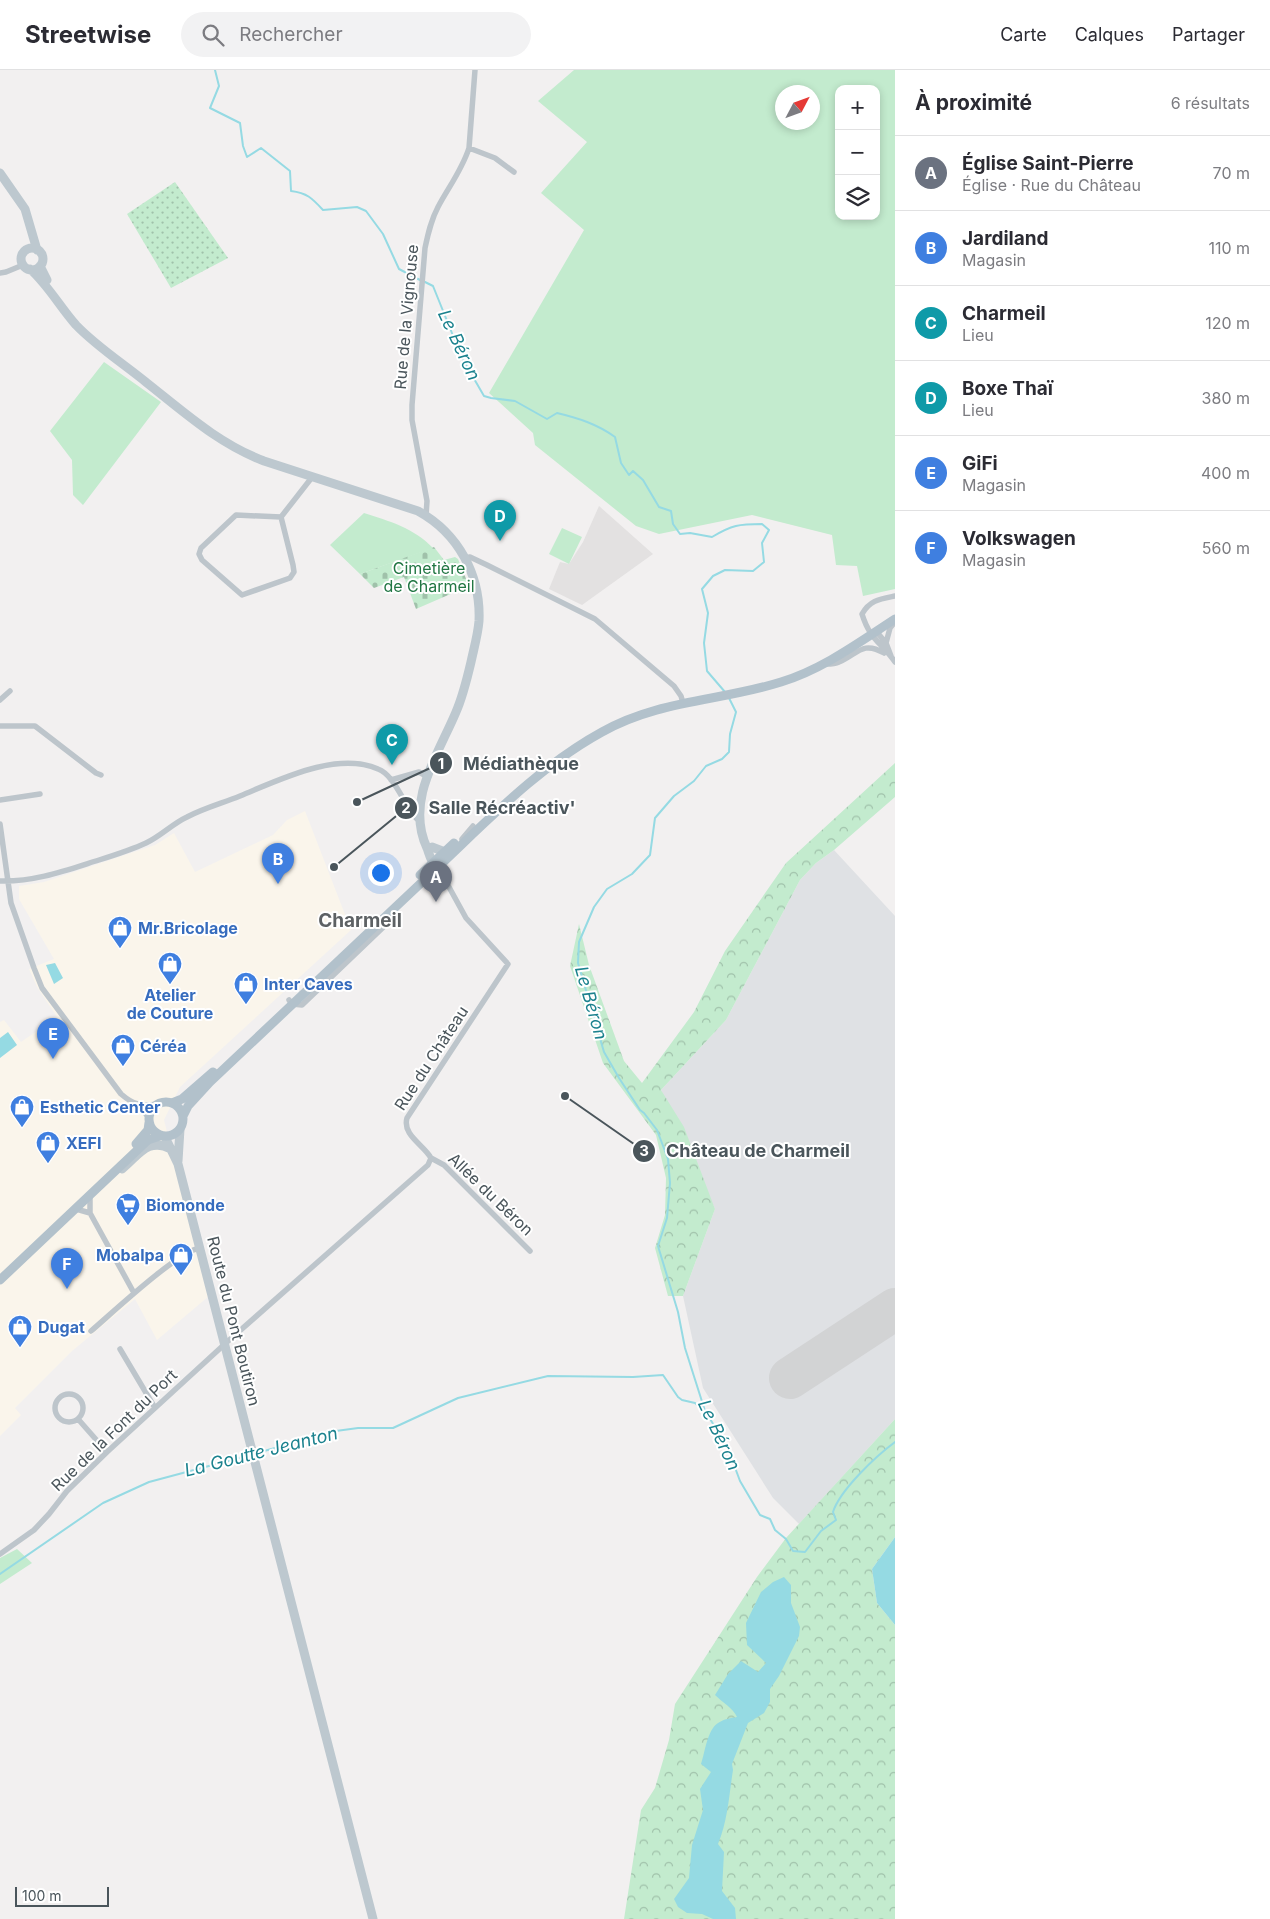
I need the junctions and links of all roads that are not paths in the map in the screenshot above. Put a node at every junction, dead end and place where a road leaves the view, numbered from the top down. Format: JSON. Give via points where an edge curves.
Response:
{"nodes":[{"id":1,"x":474,"y":70,"type":"edge"},
{"id":2,"x":469,"y":148,"type":"junction"},
{"id":3,"x":514,"y":172,"type":"dead end"},
{"id":4,"x":0,"y":173,"type":"edge"},
{"id":5,"x":14,"y":194,"type":"junction"},
{"id":6,"x":26,"y":250,"type":"junction"},
{"id":7,"x":37,"y":250,"type":"junction"},
{"id":8,"x":40,"y":266,"type":"junction"},
{"id":9,"x":26,"y":267,"type":"junction"},
{"id":10,"x":0,"y":273,"type":"edge"},
{"id":11,"x":93,"y":340,"type":"junction"},
{"id":12,"x":313,"y":476,"type":"junction"},
{"id":13,"x":426,"y":516,"type":"junction"},
{"id":14,"x":281,"y":518,"type":"junction"},
{"id":15,"x":465,"y":558,"type":"junction"},
{"id":16,"x":895,"y":596,"type":"edge"},
{"id":17,"x":895,"y":620,"type":"edge"},
{"id":18,"x":874,"y":633,"type":"junction"},
{"id":19,"x":886,"y":643,"type":"junction"},
{"id":20,"x":894,"y":660,"type":"edge"},
{"id":21,"x":824,"y":665,"type":"junction"},
{"id":22,"x":10,"y":691,"type":"dead end"},
{"id":23,"x":0,"y":699,"type":"edge"},
{"id":24,"x":682,"y":703,"type":"junction"},
{"id":25,"x":669,"y":706,"type":"junction"},
{"id":26,"x":0,"y":726,"type":"edge"},
{"id":27,"x":101,"y":775,"type":"dead end"},
{"id":28,"x":426,"y":776,"type":"junction"},
{"id":29,"x":391,"y":780,"type":"junction"},
{"id":30,"x":40,"y":794,"type":"dead end"},
{"id":31,"x":0,"y":800,"type":"edge"},
{"id":32,"x":420,"y":820,"type":"junction"},
{"id":33,"x":0,"y":824,"type":"edge"},
{"id":34,"x":473,"y":826,"type":"junction"},
{"id":35,"x":438,"y":861,"type":"junction"},
{"id":36,"x":0,"y":881,"type":"edge"},
{"id":37,"x":7,"y":881,"type":"junction"},
{"id":38,"x":396,"y":915,"type":"dead end"},
{"id":39,"x":336,"y":963,"type":"junction"},
{"id":40,"x":291,"y":1002,"type":"junction"},
{"id":41,"x":172,"y":1103,"type":"junction"},
{"id":42,"x":158,"y":1104,"type":"junction"},
{"id":43,"x":140,"y":1106,"type":"junction"},
{"id":44,"x":183,"y":1116,"type":"junction"},
{"id":45,"x":149,"y":1120,"type":"junction"},
{"id":46,"x":180,"y":1129,"type":"junction"},
{"id":47,"x":162,"y":1136,"type":"junction"},
{"id":48,"x":172,"y":1149,"type":"junction"},
{"id":49,"x":431,"y":1158,"type":"junction"},
{"id":50,"x":178,"y":1164,"type":"junction"},
{"id":51,"x":101,"y":1186,"type":"junction"},
{"id":52,"x":90,"y":1196,"type":"junction"},
{"id":53,"x":76,"y":1209,"type":"junction"},
{"id":54,"x":90,"y":1213,"type":"junction"},
{"id":55,"x":48,"y":1234,"type":"junction"},
{"id":56,"x":200,"y":1248,"type":"junction"},
{"id":57,"x":530,"y":1252,"type":"dead end"},
{"id":58,"x":0,"y":1280,"type":"edge"},
{"id":59,"x":134,"y":1293,"type":"junction"},
{"id":60,"x":91,"y":1331,"type":"dead end"},
{"id":61,"x":224,"y":1344,"type":"junction"},
{"id":62,"x":120,"y":1349,"type":"dead end"},
{"id":63,"x":155,"y":1408,"type":"junction"},
{"id":64,"x":78,"y":1419,"type":"junction"},
{"id":65,"x":107,"y":1452,"type":"junction"},
{"id":66,"x":0,"y":1554,"type":"edge"},
{"id":67,"x":373,"y":1919,"type":"edge"}],
"edges":[{"from":1,"to":2,"type":"street","name":"Rue de la Vignouse"},
{"from":2,"to":3,"type":"street","via":[[496,158]]},
{"from":2,"to":13,"type":"street","name":"Rue de la Vignouse","via":[[466,159],[437,208],[425,248],[412,420],[427,501]]},
{"from":4,"to":5,"type":"main road"},
{"from":5,"to":6,"type":"main road","via":[[23,219]]},
{"from":5,"to":7,"type":"main road","via":[[25,209]]},
{"from":6,"to":7,"type":"main road"},
{"from":6,"to":9,"type":"main road","via":[[22,256]]},
{"from":7,"to":8,"type":"main road","via":[[43,259]]},
{"from":8,"to":9,"type":"main road","via":[[35,269]]},
{"from":8,"to":11,"type":"main road","via":[[55,292]]},
{"from":9,"to":10,"type":"street"},
{"from":9,"to":11,"type":"main road"},
{"from":11,"to":12,"type":"main road","via":[[177,409],[225,443],[258,459]]},
{"from":12,"to":13,"type":"main road"},
{"from":12,"to":14,"type":"street"},
{"from":13,"to":15,"type":"main road","via":[[451,536]]},
{"from":14,"to":14,"type":"street","via":[[236,515],[201,548],[199,554],[242,595],[290,578],[294,572],[293,564]]},
{"from":15,"to":24,"type":"street","via":[[487,565],[595,620],[674,686]]},
{"from":15,"to":28,"type":"main road","via":[[476,585],[476,637],[461,700]]},
{"from":16,"to":18,"type":"street","via":[[867,605],[862,614],[866,626]]},
{"from":17,"to":18,"type":"main road"},
{"from":17,"to":19,"type":"street"},
{"from":18,"to":19,"type":"street"},
{"from":18,"to":20,"type":"street"},
{"from":18,"to":21,"type":"main road"},
{"from":19,"to":20,"type":"street"},
{"from":20,"to":21,"type":"street","via":[[874,647]]},
{"from":21,"to":24,"type":"main road","via":[[779,683]]},
{"from":22,"to":23,"type":"street"},
{"from":24,"to":25,"type":"main road"},
{"from":25,"to":34,"type":"main road","via":[[637,711],[585,736],[520,784]]},
{"from":25,"to":35,"type":"main road","via":[[618,723],[573,750]]},
{"from":26,"to":27,"type":"street","via":[[35,726]]},
{"from":28,"to":29,"type":"street","via":[[419,772]]},
{"from":28,"to":32,"type":"main road"},
{"from":29,"to":32,"type":"street","via":[[409,810]]},
{"from":29,"to":37,"type":"street","via":[[379,769],[364,765],[343,764],[310,770],[188,816],[146,843],[128,850],[60,873]]},
{"from":30,"to":31,"type":"street"},
{"from":32,"to":35,"type":"main road"},
{"from":32,"to":35,"type":"main road","via":[[421,833]]},
{"from":33,"to":37,"type":"street"},
{"from":34,"to":35,"type":"main road"},
{"from":34,"to":35,"type":"street"},
{"from":35,"to":39,"type":"main road"},
{"from":35,"to":39,"type":"main road"},
{"from":35,"to":49,"type":"street","name":"Rue du Château","via":[[466,918],[508,964],[407,1118],[409,1134]]},
{"from":36,"to":37,"type":"street"},
{"from":37,"to":43,"type":"street","via":[[11,903],[42,988],[121,1094]]},
{"from":38,"to":39,"type":"street"},
{"from":39,"to":40,"type":"main road"},
{"from":40,"to":41,"type":"main road","via":[[182,1099]]},
{"from":40,"to":44,"type":"main road","via":[[210,1082]]},
{"from":41,"to":42,"type":"main road"},
{"from":41,"to":44,"type":"main road"},
{"from":42,"to":43,"type":"street"},
{"from":42,"to":45,"type":"main road"},
{"from":43,"to":45,"type":"street"},
{"from":44,"to":46,"type":"main road"},
{"from":45,"to":47,"type":"main road","via":[[153,1130]]},
{"from":45,"to":55,"type":"main road","via":[[144,1136]]},
{"from":46,"to":47,"type":"main road","via":[[174,1135]]},
{"from":46,"to":50,"type":"main road","name":"Route du Pont Boutiron"},
{"from":47,"to":48,"type":"main road","name":"Route du Pont Boutiron"},
{"from":47,"to":51,"type":"main road","via":[[148,1140]]},
{"from":48,"to":50,"type":"main road","name":"Route du Pont Boutiron"},
{"from":48,"to":51,"type":"main road","via":[[150,1145]]},
{"from":49,"to":57,"type":"street","name":"Allée du Béron","via":[[444,1165]]},
{"from":49,"to":61,"type":"street","via":[[428,1165]]},
{"from":50,"to":56,"type":"main road","name":"Route du Pont Boutiron"},
{"from":51,"to":52,"type":"main road"},
{"from":52,"to":53,"type":"main road"},
{"from":52,"to":54,"type":"street"},
{"from":53,"to":54,"type":"street"},
{"from":53,"to":55,"type":"main road"},
{"from":54,"to":59,"type":"street"},
{"from":55,"to":58,"type":"main road"},
{"from":56,"to":59,"type":"street","via":[[172,1263]]},
{"from":56,"to":61,"type":"main road","name":"Route du Pont Boutiron"},
{"from":59,"to":60,"type":"street"},
{"from":61,"to":63,"type":"street","name":"Rue de la Font du Port"},
{"from":61,"to":67,"type":"main road","name":"Route du Pont Boutiron"},
{"from":62,"to":63,"type":"street"},
{"from":63,"to":65,"type":"street","name":"Rue de la Font du Port"},
{"from":64,"to":64,"type":"street","via":[[82,1414],[81,1400],[71,1394],[57,1399],[54,1410],[57,1417],[69,1423]]},
{"from":64,"to":65,"type":"street"},
{"from":65,"to":66,"type":"street","name":"Rue de la Font du Port","via":[[66,1491],[34,1530]]}]}
